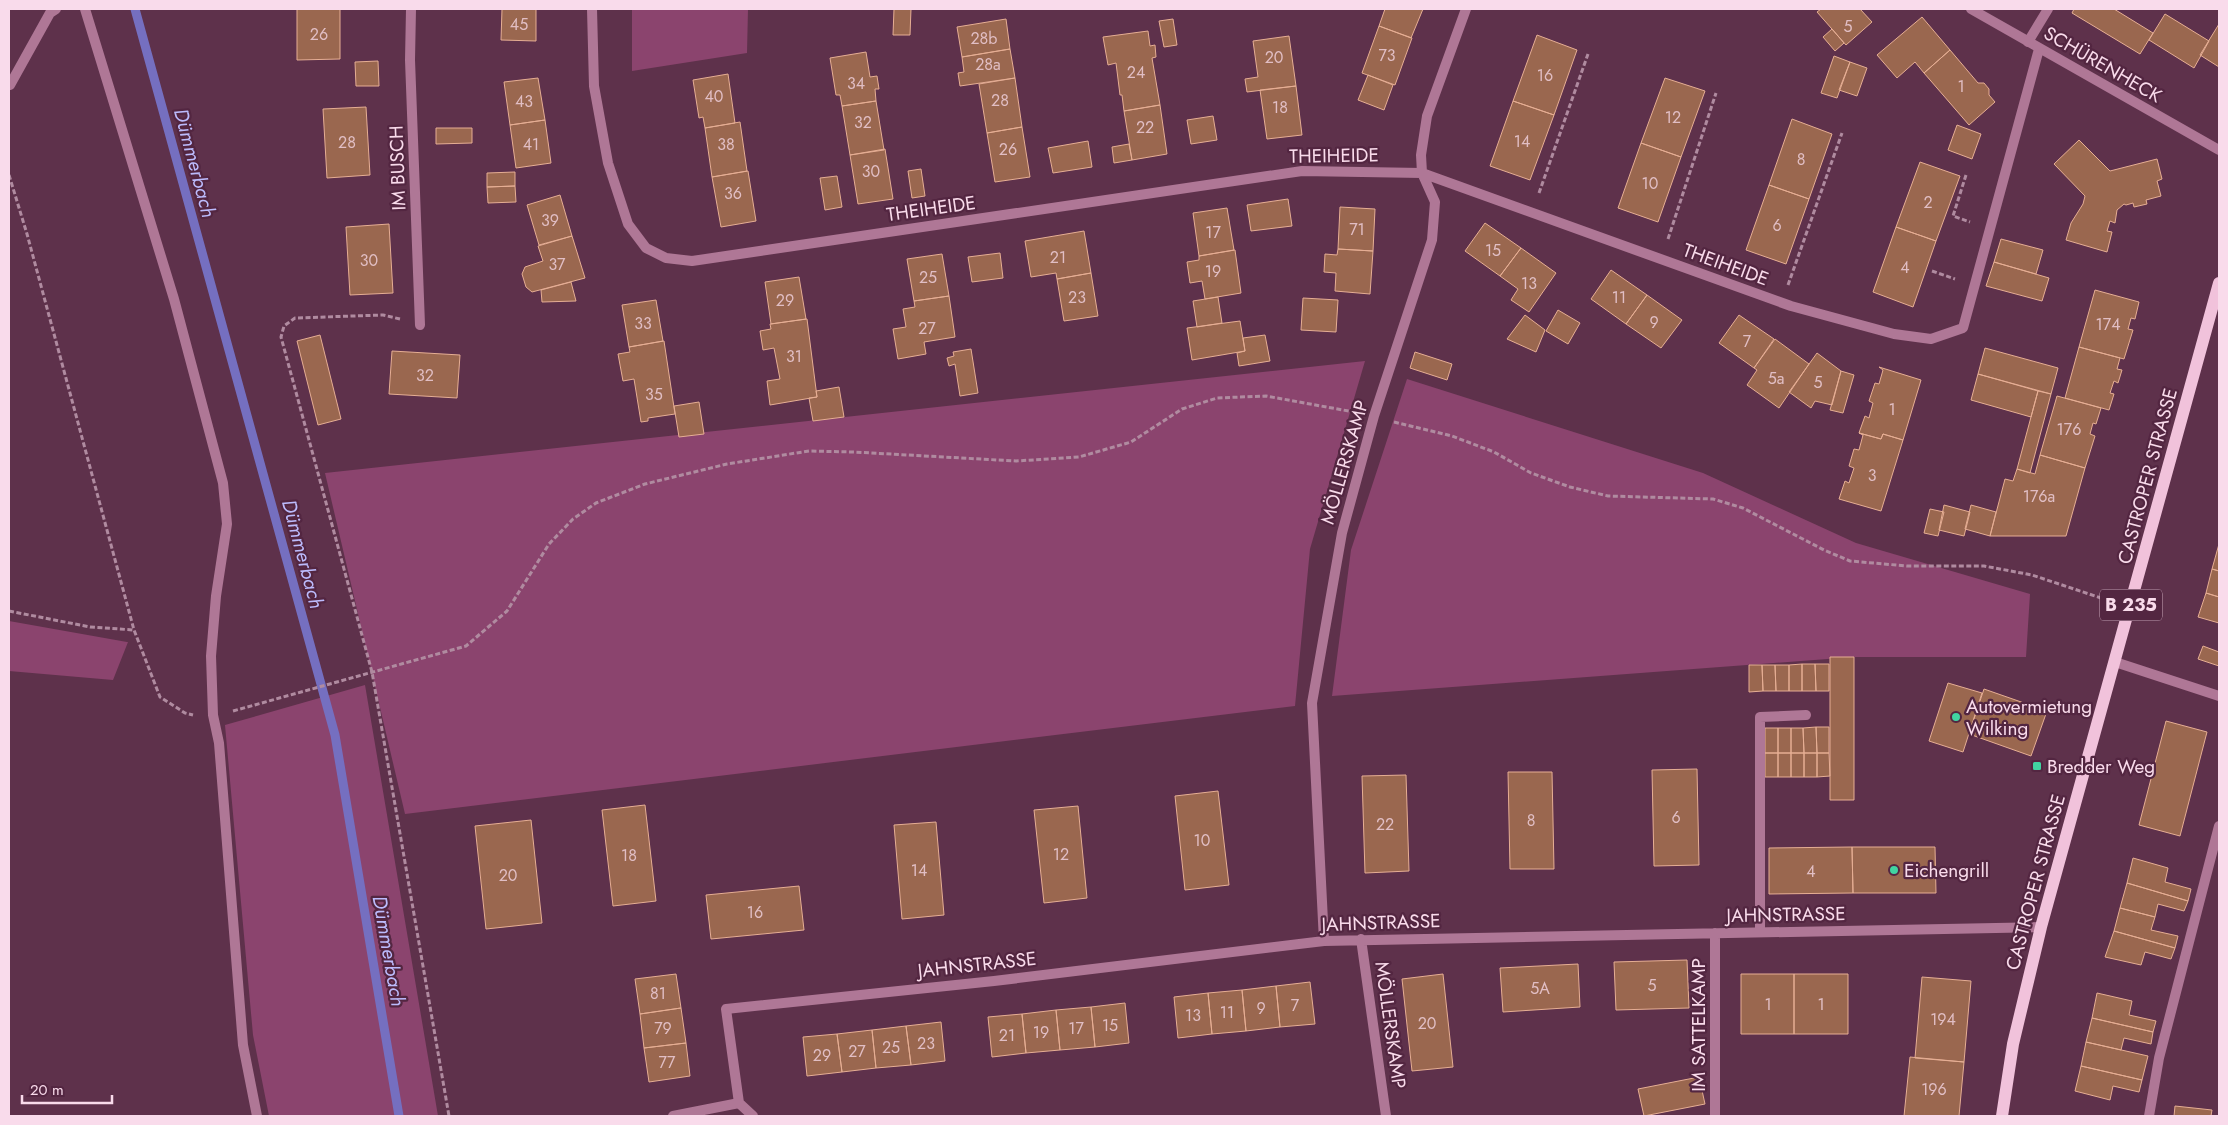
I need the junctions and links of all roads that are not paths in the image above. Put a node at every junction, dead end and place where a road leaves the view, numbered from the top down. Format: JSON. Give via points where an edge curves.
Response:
{"nodes":[{"id":1,"x":56,"y":9,"type":"edge"},
{"id":2,"x":85,"y":9,"type":"edge"},
{"id":3,"x":411,"y":9,"type":"edge"},
{"id":4,"x":592,"y":9,"type":"edge"},
{"id":5,"x":1466,"y":9,"type":"edge"},
{"id":6,"x":1971,"y":9,"type":"edge"},
{"id":7,"x":2048,"y":9,"type":"edge"},
{"id":8,"x":2028,"y":42,"type":"junction"},
{"id":9,"x":2038,"y":49,"type":"junction"},
{"id":10,"x":10,"y":84,"type":"edge"},
{"id":11,"x":2219,"y":150,"type":"edge"},
{"id":12,"x":1422,"y":173,"type":"junction"},
{"id":13,"x":2219,"y":283,"type":"edge"},
{"id":14,"x":420,"y":325,"type":"road end"},
{"id":15,"x":2115,"y":662,"type":"junction"},
{"id":16,"x":2219,"y":696,"type":"edge"},
{"id":17,"x":1806,"y":715,"type":"dead end"},
{"id":18,"x":2219,"y":826,"type":"edge"},
{"id":19,"x":2041,"y":927,"type":"junction"},
{"id":20,"x":1760,"y":932,"type":"junction"},
{"id":21,"x":1715,"y":933,"type":"junction"},
{"id":22,"x":1361,"y":939,"type":"junction"},
{"id":23,"x":1324,"y":941,"type":"junction"},
{"id":24,"x":739,"y":1103,"type":"junction"},
{"id":25,"x":257,"y":1116,"type":"edge"},
{"id":26,"x":673,"y":1116,"type":"edge"},
{"id":27,"x":753,"y":1116,"type":"edge"},
{"id":28,"x":1386,"y":1116,"type":"edge"},
{"id":29,"x":1715,"y":1116,"type":"edge"},
{"id":30,"x":2002,"y":1116,"type":"edge"},
{"id":31,"x":2149,"y":1116,"type":"edge"}],
"edges":[{"from":1,"to":10,"type":"street","via":[[50,13]]},
{"from":2,"to":25,"type":"street","via":[[174,299],[223,483],[227,524],[212,639],[213,715],[219,743],[243,1044]]},
{"from":3,"to":14,"type":"street","name":"IM BUSCH"},
{"from":4,"to":12,"type":"street","name":"THEIHEIDE","via":[[594,86],[608,163],[628,224],[646,248],[666,258],[692,261],[1302,171]]},
{"from":5,"to":12,"type":"street","name":"MÖLLERSKAMP","via":[[1427,116],[1421,155]]},
{"from":6,"to":8,"type":"street","name":"SCHÜRENHECK"},
{"from":7,"to":8,"type":"street"},
{"from":8,"to":9,"type":"street","name":"SCHÜRENHECK"},
{"from":9,"to":11,"type":"street","name":"SCHÜRENHECK"},
{"from":9,"to":12,"type":"street","name":"THEIHEIDE","via":[[1963,328],[1931,339],[1894,334],[1782,302]]},
{"from":12,"to":23,"type":"street","name":"MÖLLERSKAMP","via":[[1435,202],[1432,240],[1374,416],[1342,533],[1312,704]]},
{"from":13,"to":15,"type":"main road","name":"CASTROPER STRASSE","number":"B 235"},
{"from":15,"to":16,"type":"street"},
{"from":15,"to":19,"type":"main road","name":"CASTROPER STRASSE","number":"B 235"},
{"from":17,"to":20,"type":"street","via":[[1760,717]]},
{"from":18,"to":31,"type":"street","via":[[2159,1058]]},
{"from":19,"to":20,"type":"street","name":"JAHNSTRASSE"},
{"from":19,"to":30,"type":"main road","name":"CASTROPER STRASSE","number":"B 235","via":[[2014,1044]]},
{"from":20,"to":21,"type":"street","name":"JAHNSTRASSE"},
{"from":21,"to":22,"type":"street","name":"JAHNSTRASSE"},
{"from":21,"to":29,"type":"street","name":"IM SATTELKAMP"},
{"from":22,"to":23,"type":"street","name":"JAHNSTRASSE"},
{"from":22,"to":28,"type":"street","name":"MÖLLERSKAMP"},
{"from":23,"to":24,"type":"street","name":"JAHNSTRASSE","via":[[726,1009]]},
{"from":24,"to":26,"type":"street"},
{"from":24,"to":27,"type":"street"}]}
